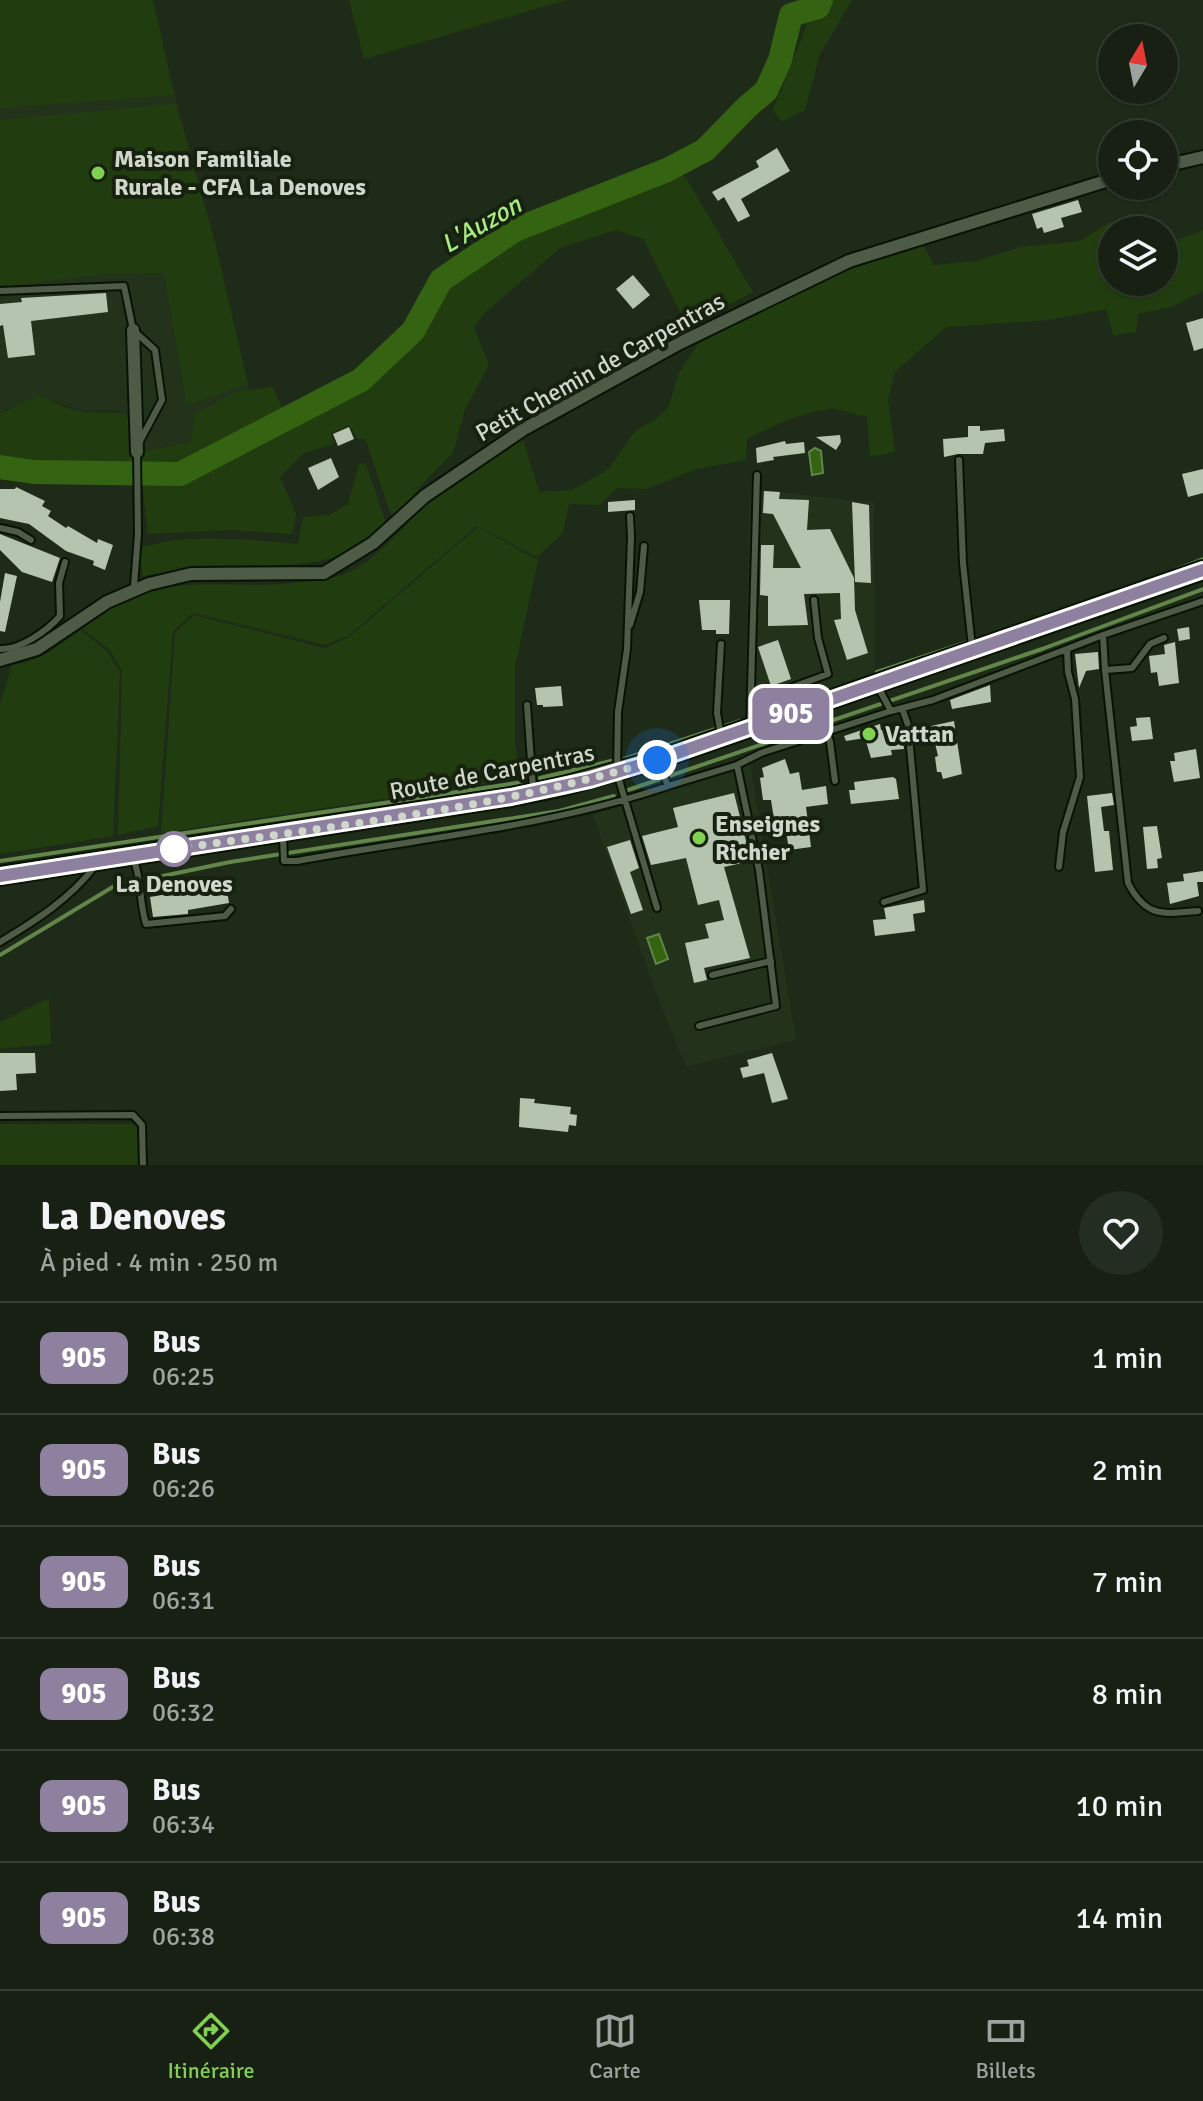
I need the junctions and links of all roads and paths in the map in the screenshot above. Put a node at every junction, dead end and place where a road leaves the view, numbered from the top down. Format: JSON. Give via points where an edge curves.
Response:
{"nodes":[{"id":1,"x":1203,"y":157,"type":"edge"},
{"id":2,"x":1178,"y":163,"type":"edge"},
{"id":3,"x":1098,"y":183,"type":"edge"},
{"id":4,"x":0,"y":291,"type":"edge"},
{"id":5,"x":132,"y":325,"type":"junction"},
{"id":6,"x":137,"y":452,"type":"junction"},
{"id":7,"x":959,"y":460,"type":"dead end"},
{"id":8,"x":757,"y":475,"type":"dead end"},
{"id":9,"x":630,"y":516,"type":"dead end"},
{"id":10,"x":0,"y":528,"type":"edge"},
{"id":11,"x":31,"y":540,"type":"dead end"},
{"id":12,"x":644,"y":546,"type":"dead end"},
{"id":13,"x":65,"y":562,"type":"dead end"},
{"id":14,"x":1203,"y":570,"type":"edge"},
{"id":15,"x":134,"y":586,"type":"dead end"},
{"id":16,"x":814,"y":600,"type":"dead end"},
{"id":17,"x":1203,"y":601,"type":"edge"},
{"id":18,"x":627,"y":632,"type":"junction"},
{"id":19,"x":1103,"y":635,"type":"junction"},
{"id":20,"x":1164,"y":638,"type":"dead end"},
{"id":21,"x":721,"y":644,"type":"dead end"},
{"id":22,"x":0,"y":649,"type":"edge"},
{"id":23,"x":1067,"y":649,"type":"junction"},
{"id":24,"x":972,"y":650,"type":"junction"},
{"id":25,"x":0,"y":660,"type":"edge"},
{"id":26,"x":1105,"y":670,"type":"junction"},
{"id":27,"x":877,"y":684,"type":"junction"},
{"id":28,"x":819,"y":704,"type":"junction"},
{"id":29,"x":527,"y":705,"type":"dead end"},
{"id":30,"x":902,"y":708,"type":"junction"},
{"id":31,"x":891,"y":711,"type":"junction"},
{"id":32,"x":786,"y":715,"type":"junction"},
{"id":33,"x":750,"y":728,"type":"junction"},
{"id":34,"x":827,"y":731,"type":"junction"},
{"id":35,"x":721,"y":738,"type":"junction"},
{"id":36,"x":657,"y":760,"type":"junction"},
{"id":37,"x":737,"y":765,"type":"junction"},
{"id":38,"x":617,"y":773,"type":"junction"},
{"id":39,"x":835,"y":781,"type":"dead end"},
{"id":40,"x":668,"y":786,"type":"junction"},
{"id":41,"x":533,"y":793,"type":"junction"},
{"id":42,"x":624,"y":801,"type":"junction"},
{"id":43,"x":282,"y":833,"type":"junction"},
{"id":44,"x":132,"y":855,"type":"junction"},
{"id":45,"x":100,"y":860,"type":"junction"},
{"id":46,"x":1059,"y":867,"type":"dead end"},
{"id":47,"x":0,"y":876,"type":"edge"},
{"id":48,"x":884,"y":902,"type":"dead end"},
{"id":49,"x":657,"y":908,"type":"dead end"},
{"id":50,"x":231,"y":909,"type":"dead end"},
{"id":51,"x":1198,"y":911,"type":"dead end"},
{"id":52,"x":0,"y":942,"type":"edge"},
{"id":53,"x":771,"y":961,"type":"junction"},
{"id":54,"x":712,"y":975,"type":"dead end"},
{"id":55,"x":699,"y":1026,"type":"dead end"},
{"id":56,"x":0,"y":1116,"type":"edge"},
{"id":57,"x":143,"y":1165,"type":"edge"}],
"edges":[{"from":1,"to":2,"type":"street"},
{"from":3,"to":25,"type":"street","name":"Petit Chemin de Carpentras","via":[[849,261],[680,343],[524,429],[425,496],[373,543],[324,573],[191,574],[149,584],[107,602],[37,649]]},
{"from":4,"to":5,"type":"lane","via":[[124,286]]},
{"from":5,"to":6,"type":"street"},
{"from":5,"to":6,"type":"lane","via":[[155,350],[162,400]]},
{"from":6,"to":15,"type":"lane"},
{"from":7,"to":24,"type":"lane"},
{"from":8,"to":33,"type":"lane"},
{"from":9,"to":18,"type":"lane"},
{"from":10,"to":11,"type":"lane"},
{"from":12,"to":18,"type":"lane","via":[[640,592]]},
{"from":13,"to":22,"type":"lane","via":[[59,583],[60,616],[11,649]]},
{"from":14,"to":24,"type":"main road","name":"Route de Carpentras"},
{"from":16,"to":32,"type":"lane","via":[[828,674],[779,692]]},
{"from":17,"to":19,"type":"lane"},
{"from":18,"to":38,"type":"lane"},
{"from":19,"to":23,"type":"lane"},
{"from":19,"to":26,"type":"lane"},
{"from":20,"to":26,"type":"lane","via":[[1150,644],[1132,668]]},
{"from":21,"to":35,"type":"lane"},
{"from":23,"to":30,"type":"lane"},
{"from":23,"to":46,"type":"lane","via":[[1080,777],[1063,832]]},
{"from":24,"to":27,"type":"main road","name":"Route de Carpentras"},
{"from":26,"to":51,"type":"lane","via":[[1128,883],[1137,901],[1163,914]]},
{"from":27,"to":28,"type":"main road","name":"Route de Carpentras"},
{"from":27,"to":31,"type":"lane"},
{"from":28,"to":32,"type":"main road","name":"Route de Carpentras"},
{"from":28,"to":34,"type":"lane"},
{"from":29,"to":41,"type":"lane"},
{"from":30,"to":31,"type":"lane"},
{"from":30,"to":48,"type":"lane","via":[[908,725],[923,890]]},
{"from":31,"to":34,"type":"lane"},
{"from":32,"to":33,"type":"main road","name":"Route de Carpentras"},
{"from":33,"to":35,"type":"main road","name":"Route de Carpentras"},
{"from":34,"to":37,"type":"lane"},
{"from":34,"to":39,"type":"lane"},
{"from":35,"to":36,"type":"main road","name":"Route de Carpentras"},
{"from":36,"to":38,"type":"main road","name":"Route de Carpentras"},
{"from":36,"to":40,"type":"lane"},
{"from":37,"to":40,"type":"lane"},
{"from":37,"to":53,"type":"lane"},
{"from":38,"to":41,"type":"main road","name":"Route de Carpentras"},
{"from":38,"to":42,"type":"lane"},
{"from":40,"to":42,"type":"lane"},
{"from":41,"to":43,"type":"main road","name":"Route de Carpentras"},
{"from":42,"to":43,"type":"lane","via":[[297,861],[284,861]]},
{"from":42,"to":49,"type":"lane"},
{"from":43,"to":44,"type":"main road","name":"Route de Carpentras"},
{"from":44,"to":45,"type":"main road","name":"Route de Carpentras"},
{"from":44,"to":50,"type":"lane","via":[[146,924],[225,916]]},
{"from":45,"to":47,"type":"main road","name":"Route de Carpentras"},
{"from":45,"to":52,"type":"lane","via":[[79,887]]},
{"from":53,"to":54,"type":"lane"},
{"from":53,"to":55,"type":"lane","via":[[776,1006]]},
{"from":56,"to":57,"type":"lane","via":[[133,1115],[142,1125]]}]}
